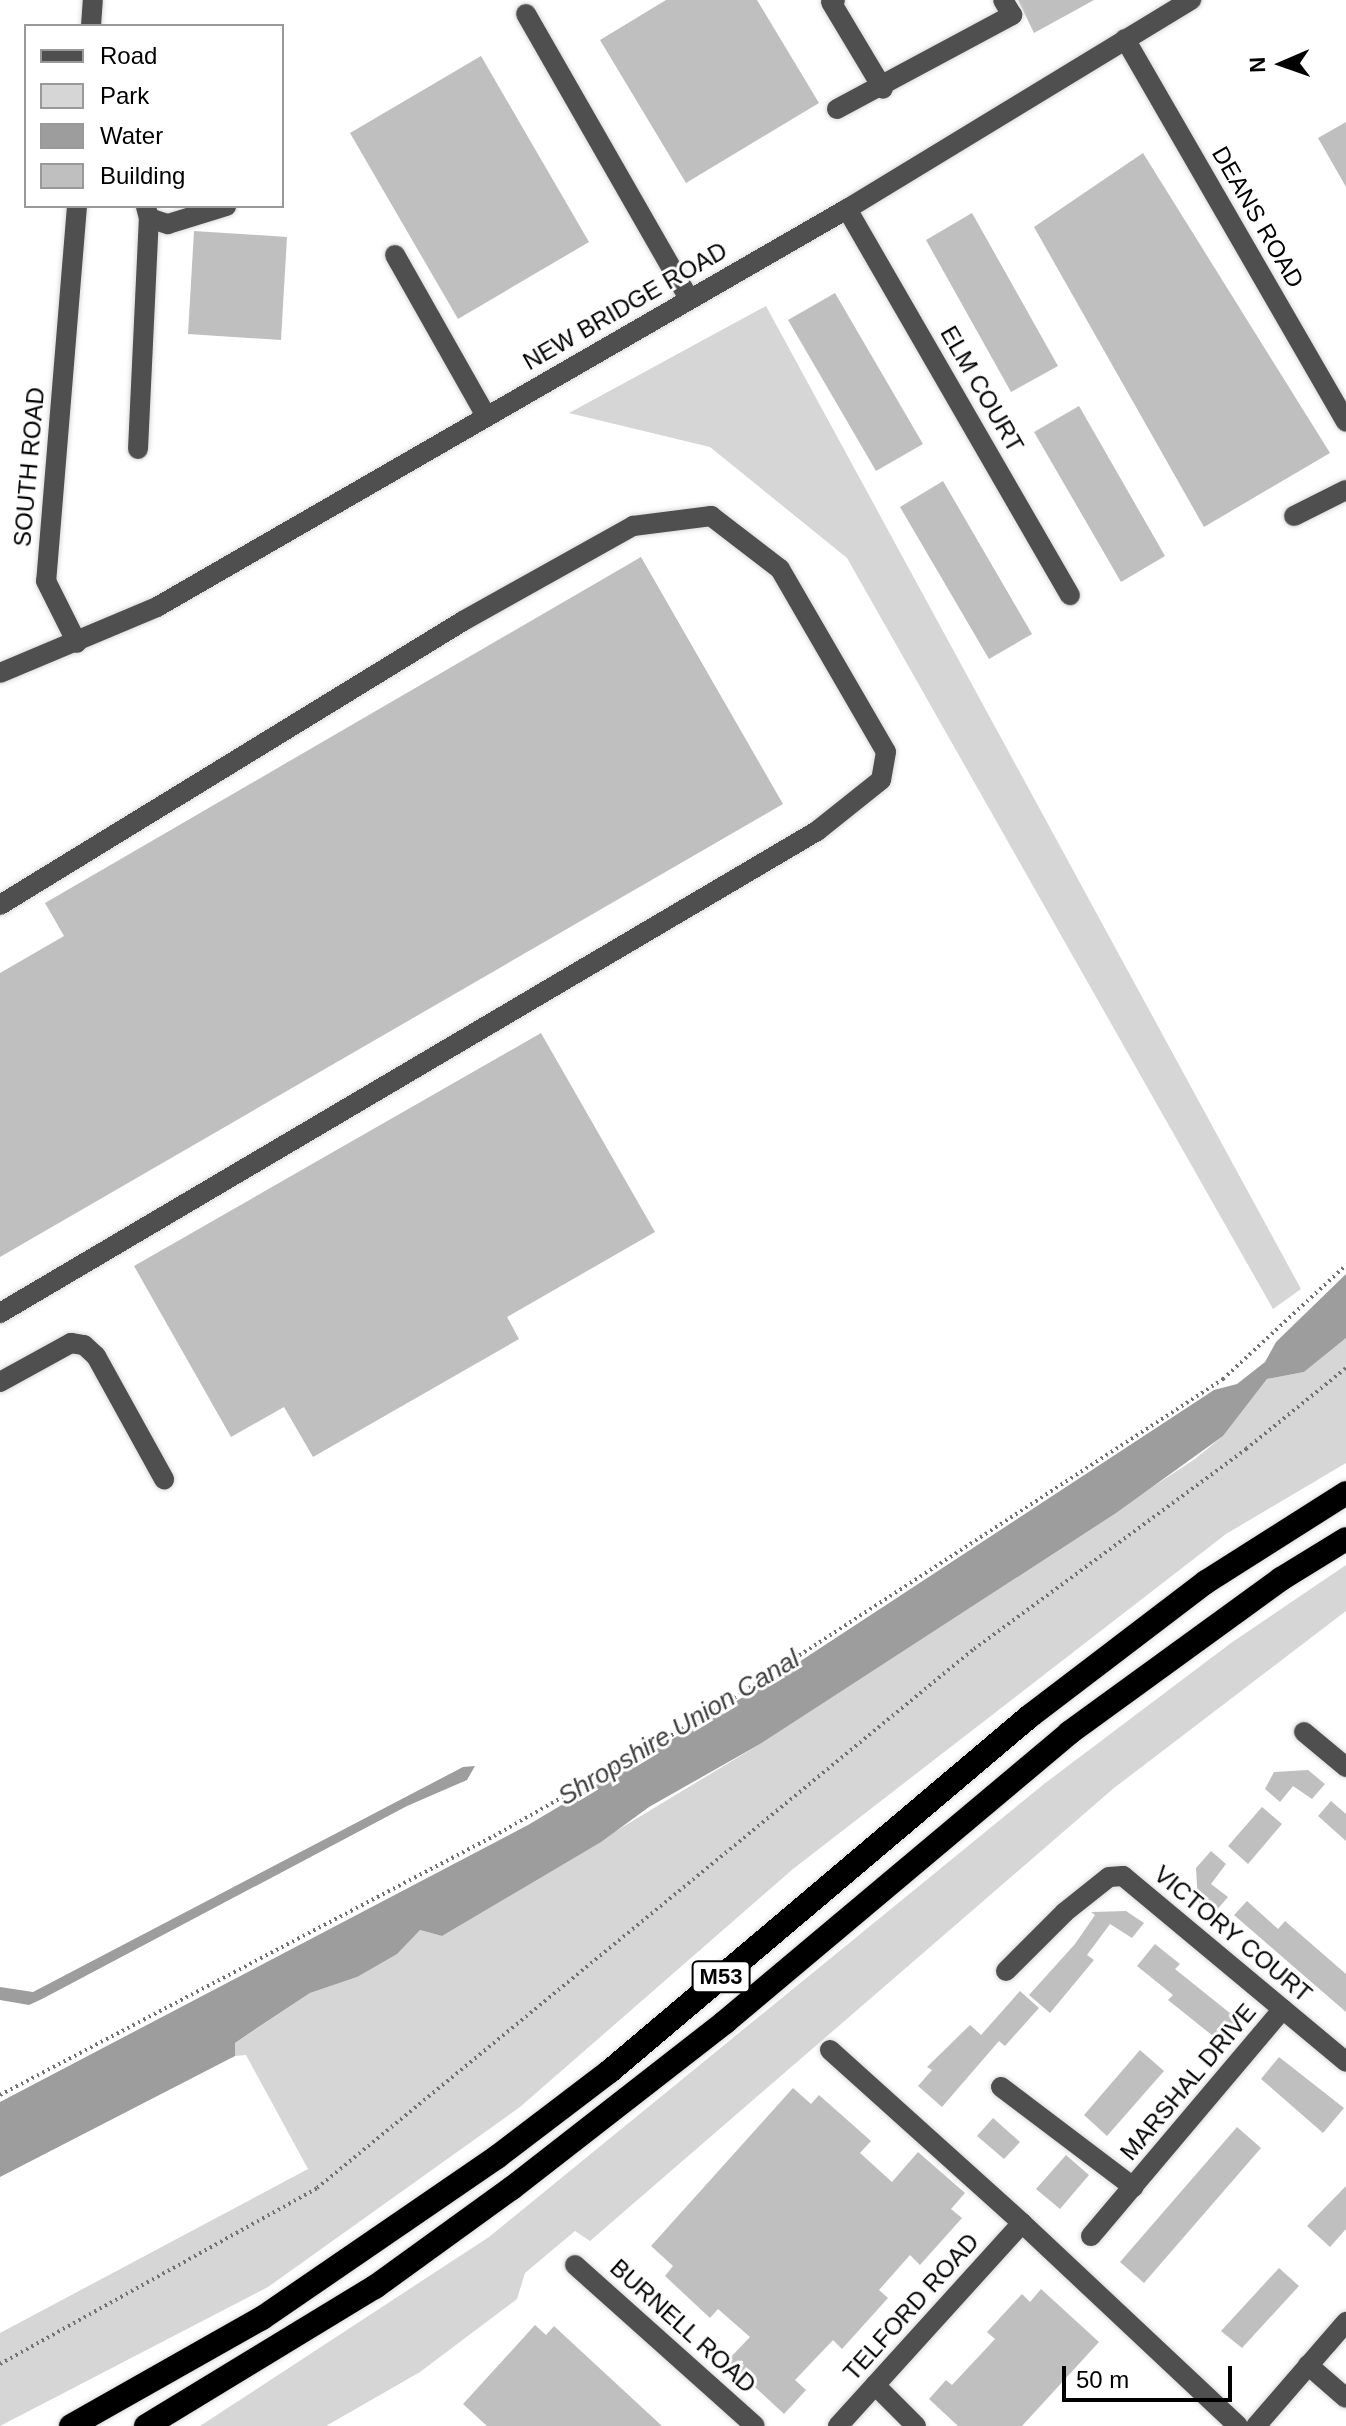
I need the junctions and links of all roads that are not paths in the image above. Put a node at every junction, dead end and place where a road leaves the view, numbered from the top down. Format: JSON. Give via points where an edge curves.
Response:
{"nodes":[{"id":1,"x":93,"y":0,"type":"edge"},
{"id":2,"x":835,"y":0,"type":"edge"},
{"id":3,"x":1003,"y":0,"type":"edge"},
{"id":4,"x":1191,"y":0,"type":"edge"},
{"id":5,"x":526,"y":14,"type":"dead end"},
{"id":6,"x":91,"y":24,"type":"edge"},
{"id":7,"x":1125,"y":39,"type":"junction"},
{"id":8,"x":883,"y":89,"type":"junction"},
{"id":9,"x":837,"y":109,"type":"dead end"},
{"id":10,"x":77,"y":208,"type":"edge"},
{"id":11,"x":220,"y":208,"type":"edge"},
{"id":12,"x":847,"y":209,"type":"junction"},
{"id":13,"x":147,"y":212,"type":"edge"},
{"id":14,"x":395,"y":255,"type":"dead end"},
{"id":15,"x":689,"y":299,"type":"junction"},
{"id":16,"x":486,"y":416,"type":"junction"},
{"id":17,"x":1346,"y":422,"type":"edge"},
{"id":18,"x":138,"y":449,"type":"dead end"},
{"id":19,"x":1346,"y":490,"type":"edge"},
{"id":20,"x":1294,"y":516,"type":"dead end"},
{"id":21,"x":1070,"y":595,"type":"dead end"},
{"id":22,"x":77,"y":643,"type":"junction"},
{"id":23,"x":0,"y":673,"type":"edge"},
{"id":24,"x":0,"y":905,"type":"edge"},
{"id":25,"x":0,"y":1313,"type":"edge"},
{"id":26,"x":0,"y":1382,"type":"edge"},
{"id":27,"x":164,"y":1479,"type":"dead end"},
{"id":28,"x":1346,"y":1493,"type":"edge"},
{"id":29,"x":1346,"y":1539,"type":"edge"},
{"id":30,"x":1304,"y":1732,"type":"dead end"},
{"id":31,"x":1346,"y":1767,"type":"edge"},
{"id":32,"x":1006,"y":1971,"type":"dead end"},
{"id":33,"x":1283,"y":2009,"type":"junction"},
{"id":34,"x":830,"y":2050,"type":"dead end"},
{"id":35,"x":1346,"y":2062,"type":"edge"},
{"id":36,"x":1001,"y":2087,"type":"dead end"},
{"id":37,"x":1133,"y":2187,"type":"junction"},
{"id":38,"x":1022,"y":2223,"type":"junction"},
{"id":39,"x":1091,"y":2236,"type":"dead end"},
{"id":40,"x":575,"y":2265,"type":"dead end"},
{"id":41,"x":1346,"y":2322,"type":"edge"},
{"id":42,"x":1308,"y":2365,"type":"junction"},
{"id":43,"x":875,"y":2385,"type":"junction"},
{"id":44,"x":1346,"y":2398,"type":"edge"},
{"id":45,"x":71,"y":2426,"type":"edge"},
{"id":46,"x":146,"y":2426,"type":"edge"},
{"id":47,"x":755,"y":2426,"type":"edge"},
{"id":48,"x":838,"y":2426,"type":"edge"},
{"id":49,"x":916,"y":2426,"type":"edge"},
{"id":50,"x":1238,"y":2426,"type":"edge"},
{"id":51,"x":1256,"y":2426,"type":"edge"}],
"edges":[{"from":1,"to":6,"type":"street"},
{"from":2,"to":8,"type":"street","via":[[831,2]]},
{"from":3,"to":8,"type":"street","via":[[1012,15]]},
{"from":4,"to":7,"type":"street","name":"NEW BRIDGE ROAD"},
{"from":5,"to":15,"type":"street"},
{"from":7,"to":12,"type":"street","name":"NEW BRIDGE ROAD"},
{"from":7,"to":17,"type":"street","name":"DEANS ROAD"},
{"from":8,"to":9,"type":"street"},
{"from":10,"to":22,"type":"street","name":"SOUTH ROAD","via":[[46,581]]},
{"from":11,"to":13,"type":"street","via":[[168,224]]},
{"from":12,"to":15,"type":"street","name":"NEW BRIDGE ROAD"},
{"from":12,"to":21,"type":"street","name":"ELM COURT"},
{"from":13,"to":18,"type":"street"},
{"from":14,"to":16,"type":"street"},
{"from":15,"to":16,"type":"street","name":"NEW BRIDGE ROAD"},
{"from":16,"to":22,"type":"street","name":"NEW BRIDGE ROAD","via":[[157,607]]},
{"from":19,"to":20,"type":"street"},
{"from":22,"to":23,"type":"street"},
{"from":24,"to":25,"type":"street","via":[[463,621],[633,526],[711,516],[780,569],[886,752],[881,780],[817,831]]},
{"from":26,"to":27,"type":"street","via":[[71,1343],[84,1345],[96,1356]]},
{"from":28,"to":45,"type":"highway","number":"M53","via":[[1206,1582],[1030,1716],[610,2071],[497,2157],[262,2318]]},
{"from":29,"to":46,"type":"highway","number":"M53","via":[[1281,1579],[1069,1733],[714,2031],[512,2188],[375,2287]]},
{"from":30,"to":31,"type":"street"},
{"from":32,"to":33,"type":"street","name":"VICTORY COURT","via":[[1065,1912],[1109,1877],[1123,1876]]},
{"from":33,"to":35,"type":"street","name":"VICTORY COURT"},
{"from":33,"to":37,"type":"street","name":"MARSHAL DRIVE"},
{"from":34,"to":38,"type":"street"},
{"from":36,"to":37,"type":"street","name":"MARSHAL DRIVE"},
{"from":37,"to":39,"type":"street","name":"MARSHAL DRIVE"},
{"from":38,"to":43,"type":"street","name":"TELFORD ROAD"},
{"from":38,"to":50,"type":"street"},
{"from":40,"to":47,"type":"street","name":"BURNELL ROAD"},
{"from":41,"to":42,"type":"street"},
{"from":42,"to":44,"type":"street"},
{"from":42,"to":51,"type":"street"},
{"from":43,"to":48,"type":"street","name":"TELFORD ROAD"},
{"from":43,"to":49,"type":"street"}]}
